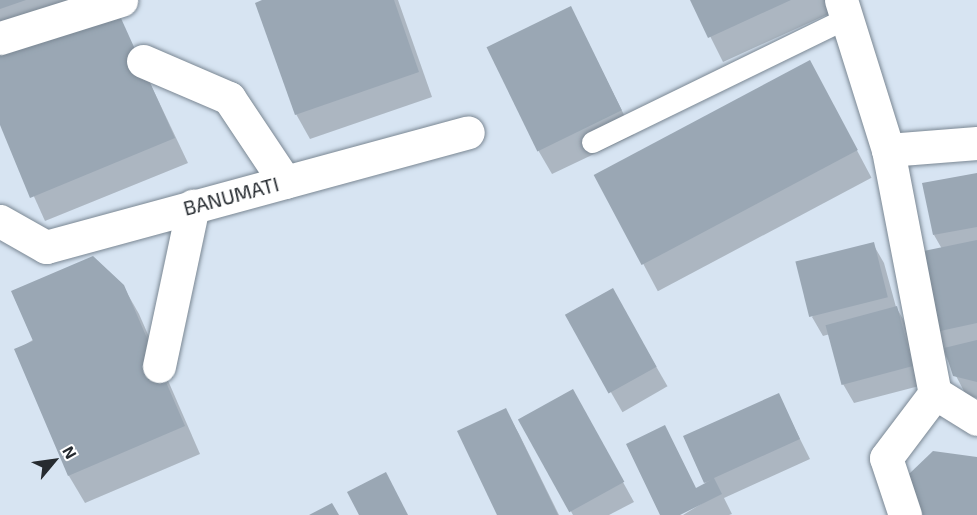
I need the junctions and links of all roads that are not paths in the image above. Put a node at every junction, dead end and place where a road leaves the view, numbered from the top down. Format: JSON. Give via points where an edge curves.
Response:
{"nodes":[{"id":1,"x":121,"y":0,"type":"edge"},
{"id":2,"x":844,"y":9,"type":"edge"},
{"id":3,"x":0,"y":38,"type":"edge"},
{"id":4,"x":143,"y":61,"type":"dead end"},
{"id":5,"x":468,"y":132,"type":"dead end"},
{"id":6,"x":592,"y":142,"type":"dead end"},
{"id":7,"x":977,"y":142,"type":"edge"},
{"id":8,"x":888,"y":150,"type":"junction"},
{"id":9,"x":285,"y":182,"type":"junction"},
{"id":10,"x":193,"y":206,"type":"junction"},
{"id":11,"x":0,"y":221,"type":"edge"},
{"id":12,"x":159,"y":366,"type":"dead end"},
{"id":13,"x":935,"y":393,"type":"junction"},
{"id":14,"x":977,"y":419,"type":"edge"},
{"id":15,"x":905,"y":515,"type":"edge"}],
"edges":[{"from":1,"to":3,"type":"street"},
{"from":2,"to":6,"type":"lane"},
{"from":2,"to":8,"type":"street"},
{"from":4,"to":9,"type":"street","via":[[229,98]]},
{"from":5,"to":9,"type":"street","name":"BANUMATI"},
{"from":7,"to":8,"type":"street"},
{"from":8,"to":13,"type":"street"},
{"from":9,"to":10,"type":"street","name":"BANUMATI"},
{"from":10,"to":11,"type":"street","name":"BANUMATI","via":[[46,247]]},
{"from":10,"to":12,"type":"street"},
{"from":13,"to":14,"type":"street"},
{"from":13,"to":15,"type":"street","via":[[886,458]]}]}
